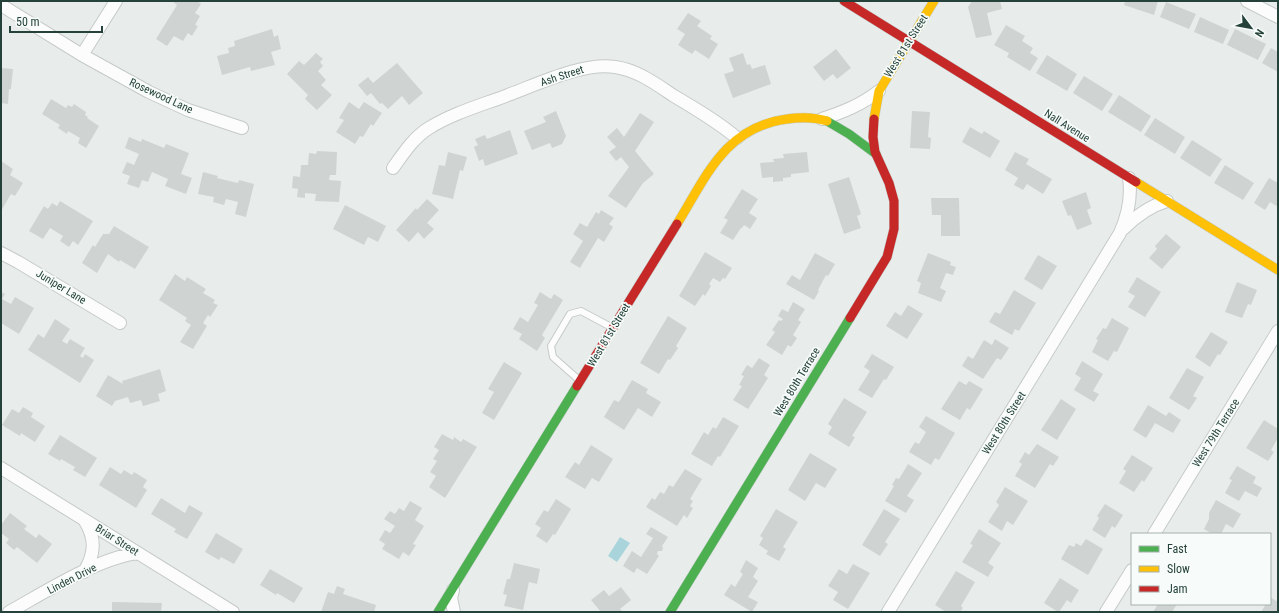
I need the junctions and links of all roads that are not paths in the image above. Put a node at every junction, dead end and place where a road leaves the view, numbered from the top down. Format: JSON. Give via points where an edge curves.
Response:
{"nodes":[{"id":1,"x":116,"y":1,"type":"edge"},
{"id":2,"x":844,"y":1,"type":"edge"},
{"id":3,"x":934,"y":1,"type":"edge"},
{"id":4,"x":1247,"y":1,"type":"edge"},
{"id":5,"x":1,"y":5,"type":"edge"},
{"id":6,"x":1278,"y":17,"type":"edge"},
{"id":7,"x":909,"y":42,"type":"junction"},
{"id":8,"x":82,"y":55,"type":"junction"},
{"id":9,"x":879,"y":91,"type":"junction"},
{"id":10,"x":822,"y":119,"type":"junction"},
{"id":11,"x":242,"y":128,"type":"dead end"},
{"id":12,"x":737,"y":138,"type":"junction"},
{"id":13,"x":876,"y":154,"type":"junction"},
{"id":14,"x":393,"y":168,"type":"dead end"},
{"id":15,"x":1129,"y":178,"type":"junction"},
{"id":16,"x":1167,"y":201,"type":"junction"},
{"id":17,"x":1120,"y":233,"type":"junction"},
{"id":18,"x":1,"y":253,"type":"edge"},
{"id":19,"x":1278,"y":270,"type":"edge"},
{"id":20,"x":120,"y":323,"type":"dead end"},
{"id":21,"x":613,"y":328,"type":"junction"},
{"id":22,"x":1278,"y":331,"type":"edge"},
{"id":23,"x":581,"y":381,"type":"junction"},
{"id":24,"x":1,"y":468,"type":"edge"},
{"id":25,"x":84,"y":519,"type":"junction"},
{"id":26,"x":1155,"y":533,"type":"edge"},
{"id":27,"x":138,"y":553,"type":"junction"},
{"id":28,"x":84,"y":572,"type":"junction"},
{"id":29,"x":1131,"y":572,"type":"edge"},
{"id":30,"x":453,"y":588,"type":"junction"},
{"id":31,"x":9,"y":612,"type":"edge"},
{"id":32,"x":233,"y":612,"type":"edge"},
{"id":33,"x":438,"y":612,"type":"edge"},
{"id":34,"x":454,"y":612,"type":"edge"},
{"id":35,"x":670,"y":612,"type":"edge"},
{"id":36,"x":888,"y":612,"type":"edge"},
{"id":37,"x":1106,"y":612,"type":"edge"}],
"edges":[{"from":1,"to":8,"type":"street"},
{"from":2,"to":7,"type":"street","name":"Nall Avenue"},
{"from":3,"to":7,"type":"street","name":"West 81st Street"},
{"from":4,"to":6,"type":"street"},
{"from":5,"to":8,"type":"street","name":"Rosewood Lane"},
{"from":7,"to":9,"type":"street","name":"West 81st Street"},
{"from":7,"to":15,"type":"street","name":"Nall Avenue"},
{"from":8,"to":11,"type":"street","name":"Rosewood Lane","via":[[188,110]]},
{"from":9,"to":10,"type":"street","name":"West 81st Street","via":[[853,108]]},
{"from":9,"to":13,"type":"street","name":"West 81st Street","via":[[874,118]]},
{"from":10,"to":12,"type":"street","name":"West 81st Street","via":[[795,118],[773,121]]},
{"from":10,"to":13,"type":"street","name":"West 81st Street"},
{"from":12,"to":14,"type":"street","name":"Ash Street","via":[[705,114],[631,71],[595,66],[573,71],[467,110],[428,128],[411,144]]},
{"from":12,"to":21,"type":"street","name":"West 81st Street","via":[[714,164]]},
{"from":13,"to":35,"type":"street","name":"West 80th Terrace","via":[[893,195],[896,217],[893,241],[887,257]]},
{"from":15,"to":16,"type":"street","name":"Nall Avenue"},
{"from":15,"to":17,"type":"street","name":"West 80th Street","via":[[1130,204]]},
{"from":16,"to":17,"type":"street","name":"West 80th Street","via":[[1145,211]]},
{"from":16,"to":19,"type":"street","name":"Nall Avenue"},
{"from":17,"to":36,"type":"street","name":"West 80th Street"},
{"from":18,"to":20,"type":"street","name":"Juniper Lane"},
{"from":21,"to":23,"type":"street","name":"West 81st Street"},
{"from":21,"to":23,"type":"lane","via":[[581,311],[570,314],[551,346],[553,357]]},
{"from":22,"to":26,"type":"street","name":"West 79th Terrace"},
{"from":23,"to":30,"type":"street","name":"West 81st Street"},
{"from":24,"to":25,"type":"street","name":"Briar Street"},
{"from":25,"to":27,"type":"street","name":"Briar Street"},
{"from":25,"to":28,"type":"street","via":[[91,531],[93,546]]},
{"from":27,"to":28,"type":"street","name":"Linden Drive","via":[[116,558]]},
{"from":27,"to":32,"type":"street","name":"Briar Street"},
{"from":28,"to":31,"type":"street","name":"Linden Drive"},
{"from":29,"to":37,"type":"street"},
{"from":30,"to":33,"type":"street","name":"West 81st Street"},
{"from":30,"to":34,"type":"street","via":[[451,598]]}]}
